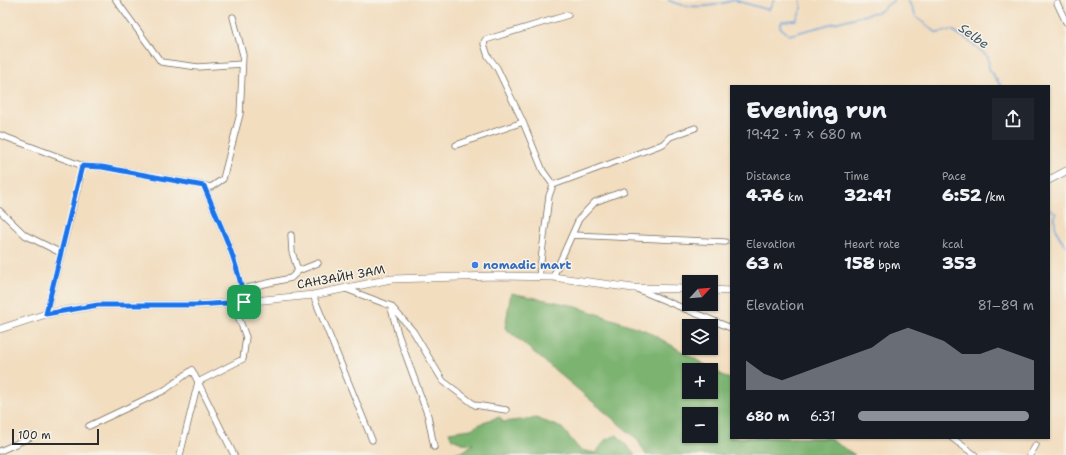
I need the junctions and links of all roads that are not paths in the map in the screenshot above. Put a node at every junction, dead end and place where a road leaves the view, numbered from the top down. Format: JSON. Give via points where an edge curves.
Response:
{"nodes":[{"id":1,"x":116,"y":0,"type":"edge"},
{"id":2,"x":1057,"y":3,"type":"dead end"},
{"id":3,"x":568,"y":15,"type":"dead end"},
{"id":4,"x":233,"y":17,"type":"dead end"},
{"id":5,"x":1066,"y":22,"type":"edge"},
{"id":6,"x":242,"y":64,"type":"junction"},
{"id":7,"x":523,"y":122,"type":"junction"},
{"id":8,"x":695,"y":128,"type":"dead end"},
{"id":9,"x":0,"y":135,"type":"edge"},
{"id":10,"x":456,"y":145,"type":"dead end"},
{"id":11,"x":82,"y":166,"type":"junction"},
{"id":12,"x":1066,"y":171,"type":"edge"},
{"id":13,"x":1050,"y":179,"type":"edge"},
{"id":14,"x":553,"y":185,"type":"junction"},
{"id":15,"x":204,"y":186,"type":"junction"},
{"id":16,"x":624,"y":191,"type":"dead end"},
{"id":17,"x":0,"y":211,"type":"edge"},
{"id":18,"x":290,"y":235,"type":"dead end"},
{"id":19,"x":573,"y":235,"type":"junction"},
{"id":20,"x":725,"y":242,"type":"dead end"},
{"id":21,"x":61,"y":253,"type":"junction"},
{"id":22,"x":318,"y":264,"type":"dead end"},
{"id":23,"x":298,"y":271,"type":"junction"},
{"id":24,"x":539,"y":277,"type":"junction"},
{"id":25,"x":553,"y":277,"type":"junction"},
{"id":26,"x":633,"y":288,"type":"junction"},
{"id":27,"x":242,"y":289,"type":"junction"},
{"id":28,"x":346,"y":289,"type":"junction"},
{"id":29,"x":682,"y":289,"type":"edge"},
{"id":30,"x":718,"y":290,"type":"edge"},
{"id":31,"x":730,"y":291,"type":"edge"},
{"id":32,"x":313,"y":295,"type":"junction"},
{"id":33,"x":244,"y":302,"type":"junction"},
{"id":34,"x":233,"y":303,"type":"junction"},
{"id":35,"x":391,"y":306,"type":"junction"},
{"id":36,"x":46,"y":314,"type":"junction"},
{"id":37,"x":730,"y":328,"type":"edge"},
{"id":38,"x":0,"y":329,"type":"edge"},
{"id":39,"x":198,"y":382,"type":"junction"},
{"id":40,"x":506,"y":410,"type":"dead end"},
{"id":41,"x":89,"y":426,"type":"dead end"},
{"id":42,"x":33,"y":436,"type":"dead end"},
{"id":43,"x":953,"y":439,"type":"edge"},
{"id":44,"x":372,"y":440,"type":"dead end"},
{"id":45,"x":1036,"y":445,"type":"dead end"},
{"id":46,"x":434,"y":447,"type":"dead end"},
{"id":47,"x":0,"y":452,"type":"edge"},
{"id":48,"x":180,"y":455,"type":"edge"},
{"id":49,"x":234,"y":455,"type":"edge"},
{"id":50,"x":975,"y":455,"type":"edge"},
{"id":51,"x":1030,"y":455,"type":"edge"}],
"edges":[{"from":1,"to":6,"type":"street","via":[[161,62],[198,67]]},
{"from":2,"to":5,"type":"street"},
{"from":3,"to":7,"type":"street","via":[[485,40],[488,56],[497,68]]},
{"from":4,"to":6,"type":"street","via":[[243,55]]},
{"from":6,"to":15,"type":"street","via":[[240,114],[226,172],[223,179],[215,185]]},
{"from":7,"to":10,"type":"street"},
{"from":7,"to":14,"type":"street","via":[[543,171]]},
{"from":8,"to":14,"type":"street","via":[[670,137],[663,144]]},
{"from":9,"to":11,"type":"street"},
{"from":11,"to":15,"type":"street","via":[[102,167]]},
{"from":11,"to":21,"type":"street"},
{"from":12,"to":13,"type":"main road"},
{"from":14,"to":24,"type":"street"},
{"from":15,"to":27,"type":"street","via":[[226,239]]},
{"from":16,"to":19,"type":"street","via":[[595,202],[579,220]]},
{"from":17,"to":21,"type":"street","via":[[25,235]]},
{"from":18,"to":23,"type":"street"},
{"from":19,"to":20,"type":"street"},
{"from":19,"to":25,"type":"street"},
{"from":21,"to":36,"type":"street"},
{"from":22,"to":23,"type":"street"},
{"from":23,"to":27,"type":"street","via":[[291,278]]},
{"from":24,"to":25,"type":"main road","name":"САНЗАЙН ЗАМ"},
{"from":24,"to":28,"type":"main road","name":"САНЗАЙН ЗАМ","via":[[391,279]]},
{"from":25,"to":26,"type":"main road","name":"САНЗАЙН ЗАМ"},
{"from":26,"to":29,"type":"main road","name":"САНЗАЙН ЗАМ"},
{"from":26,"to":37,"type":"street"},
{"from":27,"to":33,"type":"street"},
{"from":28,"to":32,"type":"main road","name":"САНЗАЙН ЗАМ"},
{"from":28,"to":35,"type":"street"},
{"from":30,"to":31,"type":"main road"},
{"from":32,"to":33,"type":"main road","name":"САНЗАЙН ЗАМ"},
{"from":32,"to":44,"type":"street"},
{"from":33,"to":34,"type":"main road","name":"САНЗАЙН ЗАМ"},
{"from":34,"to":36,"type":"main road","name":"САНЗАЙН ЗАМ","via":[[98,305]]},
{"from":34,"to":39,"type":"street","via":[[246,337],[243,359]]},
{"from":35,"to":40,"type":"street","via":[[413,331],[443,382],[475,405]]},
{"from":35,"to":46,"type":"street","via":[[398,334],[428,416]]},
{"from":36,"to":38,"type":"main road","name":"САНЗАЙН ЗАМ"},
{"from":39,"to":41,"type":"street","via":[[192,370],[165,390]]},
{"from":39,"to":48,"type":"street"},
{"from":39,"to":49,"type":"street"},
{"from":42,"to":47,"type":"street"},
{"from":43,"to":50,"type":"street"},
{"from":45,"to":51,"type":"street"}]}
